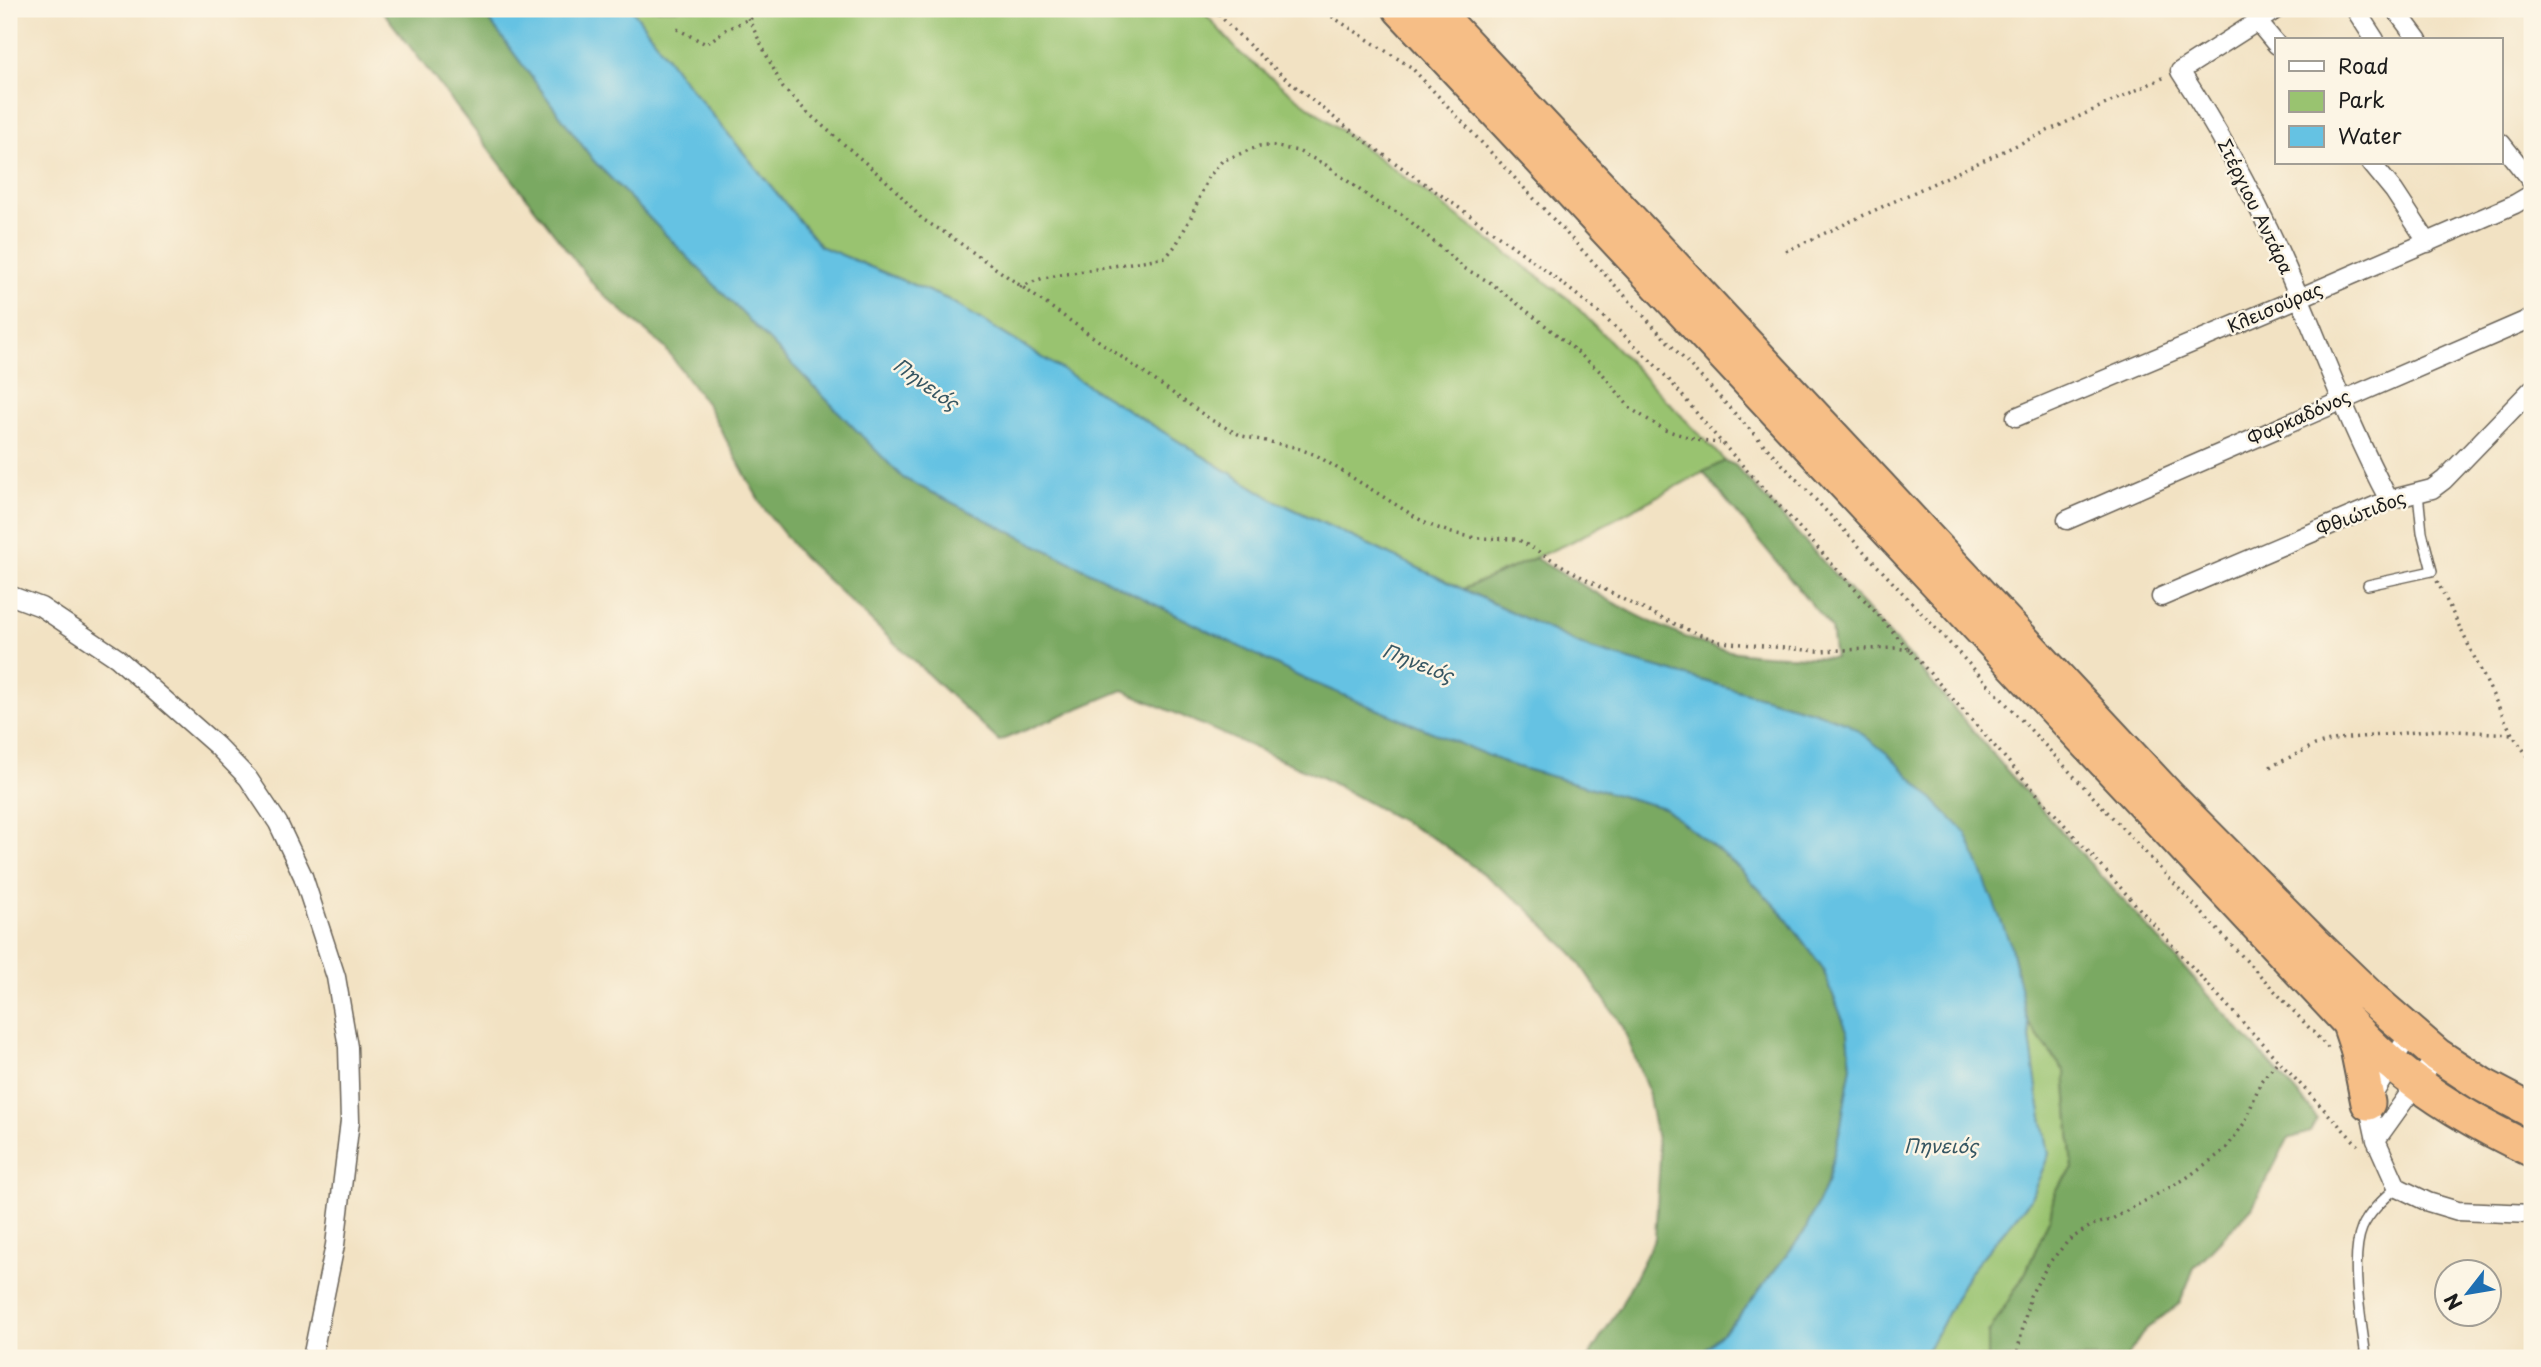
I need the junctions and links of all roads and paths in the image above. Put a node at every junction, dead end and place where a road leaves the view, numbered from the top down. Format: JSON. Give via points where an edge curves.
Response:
{"nodes":[{"id":1,"x":771,"y":9,"type":"edge"},
{"id":2,"x":1214,"y":9,"type":"edge"},
{"id":3,"x":1320,"y":9,"type":"edge"},
{"id":4,"x":1400,"y":9,"type":"edge"},
{"id":5,"x":1434,"y":9,"type":"edge"},
{"id":6,"x":2277,"y":9,"type":"edge"},
{"id":7,"x":2355,"y":9,"type":"edge"},
{"id":8,"x":2395,"y":9,"type":"edge"},
{"id":9,"x":748,"y":18,"type":"junction"},
{"id":10,"x":2258,"y":20,"type":"junction"},
{"id":11,"x":677,"y":29,"type":"dead end"},
{"id":12,"x":2374,"y":38,"type":"edge"},
{"id":13,"x":2417,"y":38,"type":"edge"},
{"id":14,"x":2275,"y":42,"type":"edge"},
{"id":15,"x":2180,"y":71,"type":"junction"},
{"id":16,"x":2502,"y":144,"type":"edge"},
{"id":17,"x":2372,"y":164,"type":"edge"},
{"id":18,"x":2532,"y":182,"type":"edge"},
{"id":19,"x":2532,"y":194,"type":"edge"},
{"id":20,"x":2428,"y":243,"type":"junction"},
{"id":21,"x":1786,"y":251,"type":"dead end"},
{"id":22,"x":1020,"y":287,"type":"junction"},
{"id":23,"x":2299,"y":298,"type":"junction"},
{"id":24,"x":2532,"y":318,"type":"edge"},
{"id":25,"x":2532,"y":389,"type":"edge"},
{"id":26,"x":2340,"y":400,"type":"junction"},
{"id":27,"x":2016,"y":417,"type":"dead end"},
{"id":28,"x":1722,"y":444,"type":"junction"},
{"id":29,"x":2418,"y":493,"type":"junction"},
{"id":30,"x":2389,"y":500,"type":"junction"},
{"id":31,"x":2067,"y":520,"type":"dead end"},
{"id":32,"x":2432,"y":571,"type":"junction"},
{"id":33,"x":2368,"y":585,"type":"dead end"},
{"id":34,"x":9,"y":595,"type":"edge"},
{"id":35,"x":2161,"y":597,"type":"dead end"},
{"id":36,"x":1911,"y":650,"type":"junction"},
{"id":37,"x":2512,"y":734,"type":"junction"},
{"id":38,"x":2532,"y":762,"type":"edge"},
{"id":39,"x":2270,"y":767,"type":"dead end"},
{"id":40,"x":2348,"y":1022,"type":"junction"},
{"id":41,"x":2410,"y":1033,"type":"junction"},
{"id":42,"x":2328,"y":1048,"type":"dead end"},
{"id":43,"x":2437,"y":1055,"type":"junction"},
{"id":44,"x":2277,"y":1062,"type":"junction"},
{"id":45,"x":2390,"y":1063,"type":"junction"},
{"id":46,"x":2417,"y":1083,"type":"junction"},
{"id":47,"x":2368,"y":1103,"type":"junction"},
{"id":48,"x":2532,"y":1111,"type":"edge"},
{"id":49,"x":2368,"y":1144,"type":"junction"},
{"id":50,"x":2532,"y":1150,"type":"edge"},
{"id":51,"x":2397,"y":1187,"type":"junction"},
{"id":52,"x":2532,"y":1214,"type":"edge"},
{"id":53,"x":312,"y":1358,"type":"edge"},
{"id":54,"x":2016,"y":1358,"type":"edge"},
{"id":55,"x":2366,"y":1358,"type":"edge"}],
"edges":[{"from":1,"to":9,"type":"path"},
{"from":2,"to":28,"type":"path","via":[[1247,45],[1314,102],[1558,278],[1656,366]]},
{"from":3,"to":42,"type":"path","via":[[1411,67]]},
{"from":4,"to":40,"type":"highway"},
{"from":5,"to":41,"type":"highway","via":[[2170,798]]},
{"from":6,"to":10,"type":"street"},
{"from":7,"to":12,"type":"street"},
{"from":8,"to":13,"type":"street"},
{"from":9,"to":11,"type":"path","via":[[706,44]]},
{"from":9,"to":22,"type":"path","via":[[783,88],[809,114],[922,219]]},
{"from":10,"to":14,"type":"street"},
{"from":10,"to":15,"type":"street"},
{"from":15,"to":21,"type":"path"},
{"from":15,"to":23,"type":"street","name":"Στέργιου Αντάρα","via":[[2246,183]]},
{"from":16,"to":18,"type":"street"},
{"from":17,"to":20,"type":"street"},
{"from":19,"to":20,"type":"street","name":"Κλεισούρας"},
{"from":20,"to":23,"type":"street","name":"Κλεισούρας"},
{"from":22,"to":28,"type":"path","via":[[1043,278],[1166,257],[1177,245],[1208,178],[1222,161],[1259,146],[1285,148],[1325,165],[1376,202],[1403,215],[1464,268],[1491,283],[1602,373],[1631,409],[1665,430]]},
{"from":22,"to":36,"type":"path","via":[[1211,420],[1242,436],[1317,455],[1427,524],[1476,538],[1517,539],[1630,603],[1720,642],[1817,651]]},
{"from":23,"to":26,"type":"street","name":"Στέργιου Αντάρα"},
{"from":23,"to":27,"type":"street","name":"Κλεισούρας"},
{"from":24,"to":26,"type":"street","name":"Φαρκαδόνος"},
{"from":25,"to":29,"type":"street","name":"Φθιώτιδος","via":[[2444,480]]},
{"from":26,"to":30,"type":"street","name":"Στέργιου Αντάρα"},
{"from":26,"to":31,"type":"street","name":"Φαρκαδόνος"},
{"from":28,"to":36,"type":"path"},
{"from":29,"to":30,"type":"street","name":"Φθιώτιδος"},
{"from":29,"to":32,"type":"lane"},
{"from":30,"to":35,"type":"street","name":"Φθιώτιδος"},
{"from":32,"to":33,"type":"lane"},
{"from":32,"to":37,"type":"path"},
{"from":34,"to":53,"type":"street","via":[[41,607],[117,658],[218,746],[248,778],[278,823],[303,876],[336,977],[348,1048],[350,1121],[335,1245]]},
{"from":36,"to":44,"type":"path"},
{"from":37,"to":38,"type":"path"},
{"from":37,"to":39,"type":"path","via":[[2438,730],[2338,739]]},
{"from":40,"to":45,"type":"highway"},
{"from":40,"to":47,"type":"highway"},
{"from":41,"to":43,"type":"highway"},
{"from":41,"to":45,"type":"street"},
{"from":43,"to":46,"type":"street"},
{"from":43,"to":48,"type":"highway"},
{"from":44,"to":49,"type":"path"},
{"from":44,"to":54,"type":"path","via":[[2261,1081],[2245,1122],[2225,1150],[2185,1179],[2068,1240],[2030,1296]]},
{"from":45,"to":46,"type":"highway"},
{"from":45,"to":47,"type":"street"},
{"from":46,"to":49,"type":"street"},
{"from":46,"to":50,"type":"highway","via":[[2470,1118]]},
{"from":47,"to":49,"type":"street"},
{"from":49,"to":51,"type":"street"},
{"from":51,"to":52,"type":"street","via":[[2459,1211]]},
{"from":51,"to":55,"type":"lane","via":[[2362,1228],[2356,1257]]}]}
